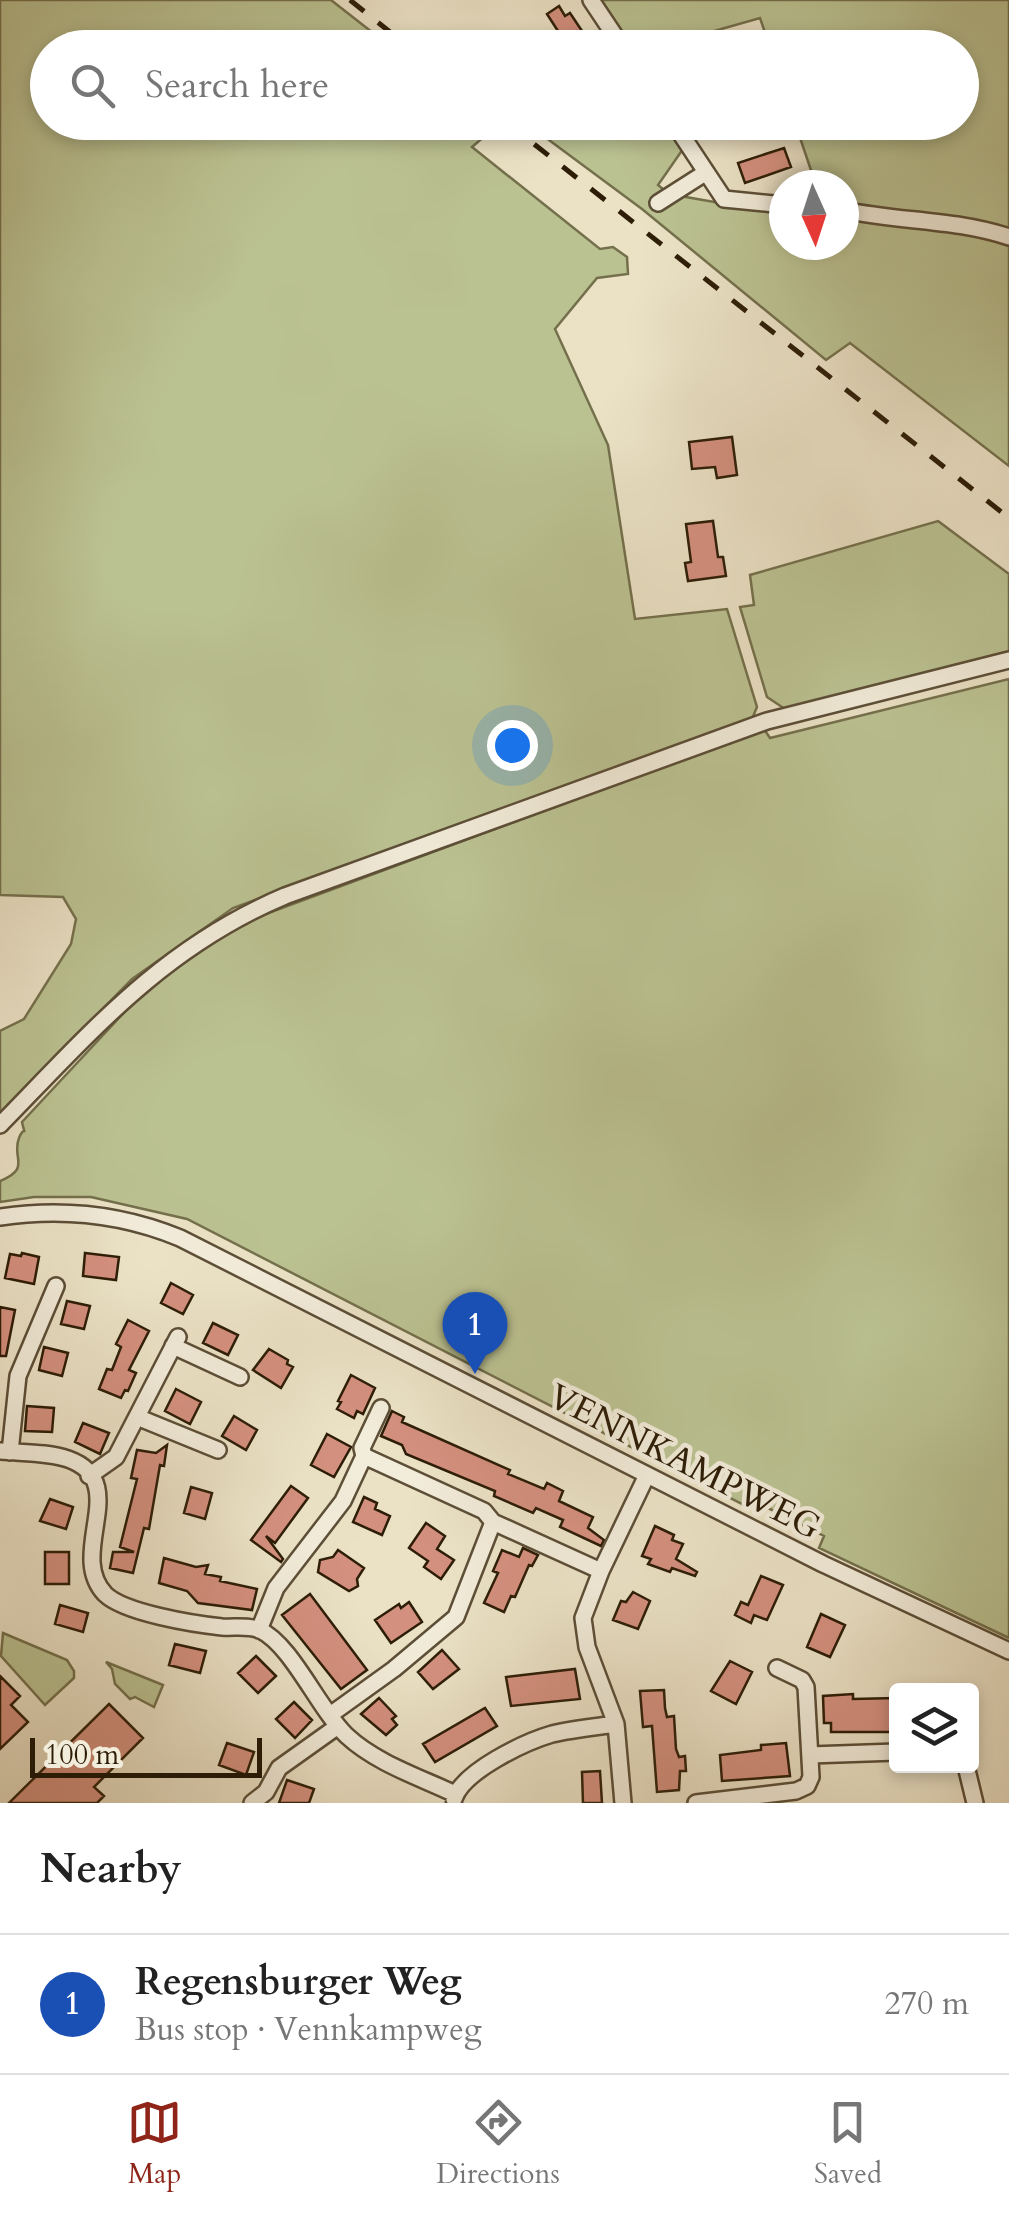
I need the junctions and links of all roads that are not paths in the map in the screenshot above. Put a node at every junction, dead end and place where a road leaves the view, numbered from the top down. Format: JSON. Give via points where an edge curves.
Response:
{"nodes":[{"id":1,"x":592,"y":0,"type":"edge"},
{"id":2,"x":611,"y":30,"type":"edge"},
{"id":3,"x":684,"y":140,"type":"edge"},
{"id":4,"x":705,"y":173,"type":"junction"},
{"id":5,"x":658,"y":203,"type":"dead end"},
{"id":6,"x":769,"y":204,"type":"edge"},
{"id":7,"x":859,"y":213,"type":"edge"},
{"id":8,"x":1009,"y":237,"type":"edge"},
{"id":9,"x":1009,"y":660,"type":"edge"},
{"id":10,"x":0,"y":1125,"type":"edge"},
{"id":11,"x":0,"y":1216,"type":"edge"},
{"id":12,"x":56,"y":1286,"type":"dead end"},
{"id":13,"x":240,"y":1376,"type":"dead end"},
{"id":14,"x":381,"y":1408,"type":"dead end"},
{"id":15,"x":137,"y":1416,"type":"junction"},
{"id":16,"x":218,"y":1450,"type":"dead end"},
{"id":17,"x":5,"y":1452,"type":"edge"},
{"id":18,"x":364,"y":1456,"type":"junction"},
{"id":19,"x":647,"y":1475,"type":"junction"},
{"id":20,"x":89,"y":1476,"type":"junction"},
{"id":21,"x":493,"y":1522,"type":"junction"},
{"id":22,"x":601,"y":1571,"type":"junction"},
{"id":23,"x":259,"y":1630,"type":"junction"},
{"id":24,"x":1009,"y":1651,"type":"edge"},
{"id":25,"x":777,"y":1668,"type":"dead end"},
{"id":26,"x":334,"y":1720,"type":"junction"},
{"id":27,"x":616,"y":1724,"type":"junction"},
{"id":28,"x":889,"y":1752,"type":"edge"},
{"id":29,"x":810,"y":1755,"type":"junction"},
{"id":30,"x":968,"y":1773,"type":"edge"},
{"id":31,"x":454,"y":1798,"type":"edge"},
{"id":32,"x":252,"y":1803,"type":"edge"},
{"id":33,"x":623,"y":1803,"type":"edge"},
{"id":34,"x":696,"y":1803,"type":"edge"},
{"id":35,"x":975,"y":1803,"type":"edge"}],
"edges":[{"from":1,"to":2,"type":"street"},
{"from":3,"to":4,"type":"street"},
{"from":4,"to":5,"type":"street"},
{"from":4,"to":6,"type":"street","via":[[724,199]]},
{"from":7,"to":8,"type":"street","via":[[952,222]]},
{"from":9,"to":10,"type":"street","via":[[767,721],[238,916],[142,982]]},
{"from":11,"to":19,"type":"street","name":"VENNKAMPWEG","via":[[81,1213],[164,1232]]},
{"from":12,"to":17,"type":"street","via":[[18,1376]]},
{"from":13,"to":15,"type":"street","via":[[176,1341]]},
{"from":14,"to":18,"type":"street"},
{"from":15,"to":16,"type":"street"},
{"from":15,"to":20,"type":"street","via":[[116,1457]]},
{"from":17,"to":20,"type":"street","via":[[72,1460]]},
{"from":18,"to":21,"type":"street","via":[[484,1511]]},
{"from":18,"to":23,"type":"street","via":[[343,1501],[272,1595]]},
{"from":19,"to":22,"type":"street"},
{"from":19,"to":24,"type":"street","name":"VENNKAMPWEG"},
{"from":20,"to":23,"type":"street","via":[[100,1506],[90,1565],[110,1598],[128,1608]]},
{"from":21,"to":22,"type":"street"},
{"from":21,"to":26,"type":"street","via":[[456,1616]]},
{"from":22,"to":27,"type":"street","via":[[583,1633]]},
{"from":23,"to":26,"type":"street","via":[[281,1648]]},
{"from":25,"to":29,"type":"street","via":[[806,1687]]},
{"from":26,"to":31,"type":"street","via":[[356,1743]]},
{"from":26,"to":32,"type":"street","via":[[279,1768]]},
{"from":27,"to":31,"type":"street","via":[[542,1738],[480,1770]]},
{"from":27,"to":33,"type":"street"},
{"from":28,"to":29,"type":"street"},
{"from":29,"to":34,"type":"street","via":[[811,1777],[803,1789]]},
{"from":30,"to":35,"type":"street"}]}
